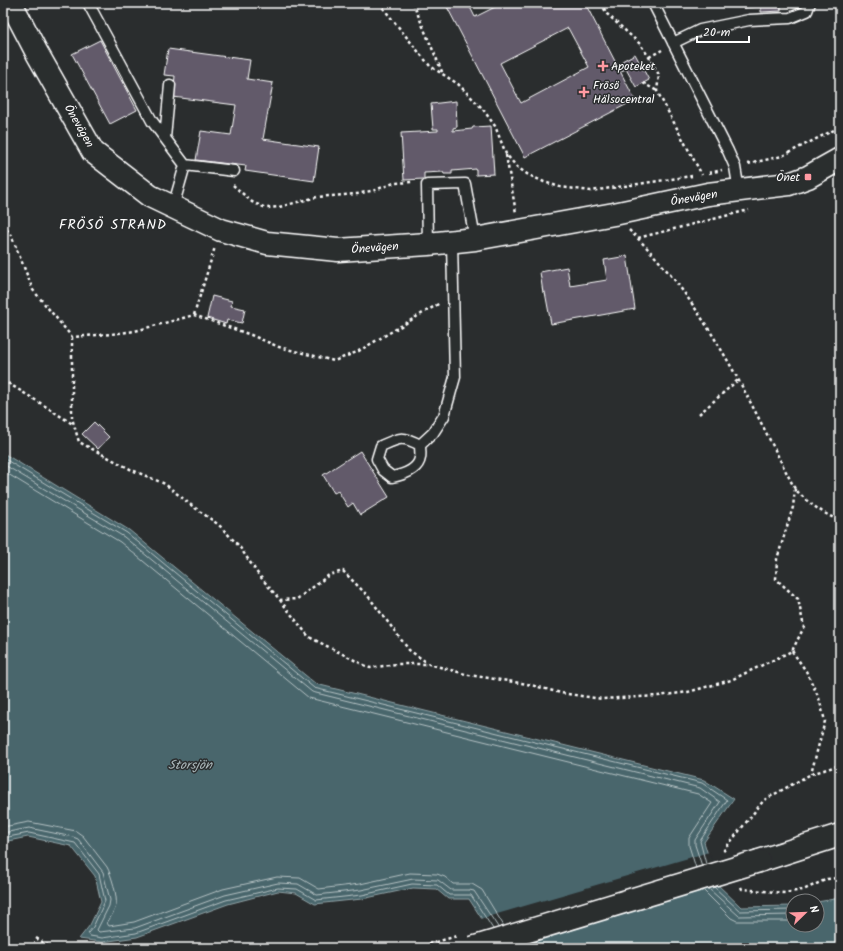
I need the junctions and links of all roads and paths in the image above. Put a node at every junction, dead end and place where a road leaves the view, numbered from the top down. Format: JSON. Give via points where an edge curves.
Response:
{"nodes":[{"id":1,"x":11,"y":3,"type":"edge"},
{"id":2,"x":88,"y":3,"type":"edge"},
{"id":3,"x":379,"y":3,"type":"edge"},
{"id":4,"x":413,"y":3,"type":"edge"},
{"id":5,"x":602,"y":3,"type":"edge"},
{"id":6,"x":653,"y":3,"type":"edge"},
{"id":7,"x":810,"y":3,"type":"edge"},
{"id":8,"x":673,"y":43,"type":"junction"},
{"id":9,"x":443,"y":74,"type":"junction"},
{"id":10,"x":643,"y":84,"type":"dead end"},
{"id":11,"x":170,"y":85,"type":"dead end"},
{"id":12,"x":657,"y":91,"type":"junction"},
{"id":13,"x":840,"y":127,"type":"edge"},
{"id":14,"x":165,"y":138,"type":"junction"},
{"id":15,"x":506,"y":154,"type":"junction"},
{"id":16,"x":840,"y":159,"type":"edge"},
{"id":17,"x":185,"y":165,"type":"junction"},
{"id":18,"x":735,"y":167,"type":"junction"},
{"id":19,"x":217,"y":169,"type":"junction"},
{"id":20,"x":234,"y":171,"type":"dead end"},
{"id":21,"x":693,"y":176,"type":"dead end"},
{"id":22,"x":705,"y":184,"type":"junction"},
{"id":23,"x":427,"y":185,"type":"junction"},
{"id":24,"x":591,"y":191,"type":"junction"},
{"id":25,"x":739,"y":191,"type":"junction"},
{"id":26,"x":173,"y":207,"type":"junction"},
{"id":27,"x":756,"y":208,"type":"dead end"},
{"id":28,"x":614,"y":214,"type":"junction"},
{"id":29,"x":3,"y":224,"type":"edge"},
{"id":30,"x":519,"y":230,"type":"junction"},
{"id":31,"x":637,"y":238,"type":"junction"},
{"id":32,"x":475,"y":239,"type":"junction"},
{"id":33,"x":452,"y":242,"type":"junction"},
{"id":34,"x":428,"y":244,"type":"junction"},
{"id":35,"x":215,"y":248,"type":"dead end"},
{"id":36,"x":452,"y":296,"type":"junction"},
{"id":37,"x":194,"y":315,"type":"junction"},
{"id":38,"x":72,"y":337,"type":"junction"},
{"id":39,"x":3,"y":380,"type":"edge"},
{"id":40,"x":738,"y":380,"type":"junction"},
{"id":41,"x":699,"y":414,"type":"dead end"},
{"id":42,"x":74,"y":426,"type":"junction"},
{"id":43,"x":420,"y":445,"type":"junction"},
{"id":44,"x":795,"y":489,"type":"junction"},
{"id":45,"x":840,"y":522,"type":"edge"},
{"id":46,"x":280,"y":600,"type":"junction"},
{"id":47,"x":792,"y":651,"type":"junction"},
{"id":48,"x":429,"y":664,"type":"junction"},
{"id":49,"x":812,"y":774,"type":"dead end"},
{"id":50,"x":840,"y":834,"type":"edge"},
{"id":51,"x":36,"y":938,"type":"dead end"},
{"id":52,"x":436,"y":942,"type":"dead end"},
{"id":53,"x":52,"y":948,"type":"edge"},
{"id":54,"x":417,"y":948,"type":"edge"},
{"id":55,"x":472,"y":948,"type":"edge"}],
"edges":[{"from":1,"to":26,"type":"street","name":"Önevägen","via":[[93,152],[150,196]]},
{"from":2,"to":14,"type":"lane","via":[[152,121]]},
{"from":3,"to":9,"type":"path","via":[[430,66]]},
{"from":4,"to":9,"type":"path"},
{"from":5,"to":12,"type":"path","via":[[607,14],[640,44],[650,57],[659,74]]},
{"from":6,"to":8,"type":"lane"},
{"from":7,"to":8,"type":"lane","via":[[807,11],[790,18],[749,20],[700,30]]},
{"from":8,"to":18,"type":"lane"},
{"from":9,"to":15,"type":"path","via":[[458,84],[482,108],[495,126]]},
{"from":10,"to":12,"type":"path"},
{"from":11,"to":14,"type":"lane"},
{"from":12,"to":22,"type":"path"},
{"from":13,"to":18,"type":"path","via":[[782,156]]},
{"from":14,"to":17,"type":"lane"},
{"from":15,"to":24,"type":"path","via":[[516,166],[544,182]]},
{"from":15,"to":30,"type":"path"},
{"from":16,"to":25,"type":"street","name":"Önevägen","via":[[808,177],[789,184]]},
{"from":17,"to":19,"type":"lane"},
{"from":17,"to":26,"type":"lane"},
{"from":18,"to":22,"type":"path"},
{"from":18,"to":25,"type":"lane"},
{"from":19,"to":20,"type":"lane"},
{"from":19,"to":23,"type":"path","via":[[252,202],[266,208],[317,197],[357,194],[394,183],[418,182]]},
{"from":21,"to":24,"type":"path"},
{"from":22,"to":25,"type":"street","name":"Önevägen"},
{"from":22,"to":28,"type":"street","name":"Önevägen"},
{"from":23,"to":32,"type":"lane","via":[[465,184]]},
{"from":23,"to":34,"type":"lane"},
{"from":24,"to":28,"type":"path"},
{"from":26,"to":34,"type":"street","name":"Önevägen","via":[[222,230],[267,243],[338,250]]},
{"from":27,"to":31,"type":"path"},
{"from":28,"to":30,"type":"street","name":"Önevägen"},
{"from":28,"to":31,"type":"path"},
{"from":29,"to":38,"type":"path","via":[[12,237],[33,290]]},
{"from":30,"to":32,"type":"street","name":"Önevägen"},
{"from":31,"to":40,"type":"path","via":[[692,303]]},
{"from":32,"to":33,"type":"street","name":"Önevägen"},
{"from":33,"to":34,"type":"street","name":"Önevägen"},
{"from":33,"to":36,"type":"lane"},
{"from":35,"to":37,"type":"path"},
{"from":36,"to":37,"type":"path","via":[[357,352],[334,362],[279,347]]},
{"from":36,"to":43,"type":"lane","via":[[455,377],[444,416],[433,433]]},
{"from":37,"to":38,"type":"path","via":[[135,331]]},
{"from":38,"to":42,"type":"path"},
{"from":39,"to":42,"type":"path"},
{"from":40,"to":41,"type":"path"},
{"from":40,"to":44,"type":"path"},
{"from":42,"to":46,"type":"path","via":[[79,442],[165,484],[190,506],[218,525],[240,546],[258,574]]},
{"from":43,"to":43,"type":"lane","via":[[408,439],[395,439],[381,446],[377,459],[383,470],[392,476],[406,474],[417,465]]},
{"from":44,"to":45,"type":"path","via":[[821,512]]},
{"from":44,"to":47,"type":"path","via":[[793,506],[777,559],[776,579],[798,599],[804,627]]},
{"from":46,"to":48,"type":"path","via":[[309,637],[370,668],[396,664]]},
{"from":46,"to":48,"type":"path","via":[[297,599],[330,575],[343,571],[368,596],[409,650]]},
{"from":47,"to":48,"type":"path","via":[[731,680],[688,692],[602,699],[469,675]]},
{"from":47,"to":49,"type":"path","via":[[806,671],[819,698],[825,721]]},
{"from":50,"to":55,"type":"street","bridge":true},
{"from":51,"to":53,"type":"path"},
{"from":52,"to":54,"type":"path"}]}
